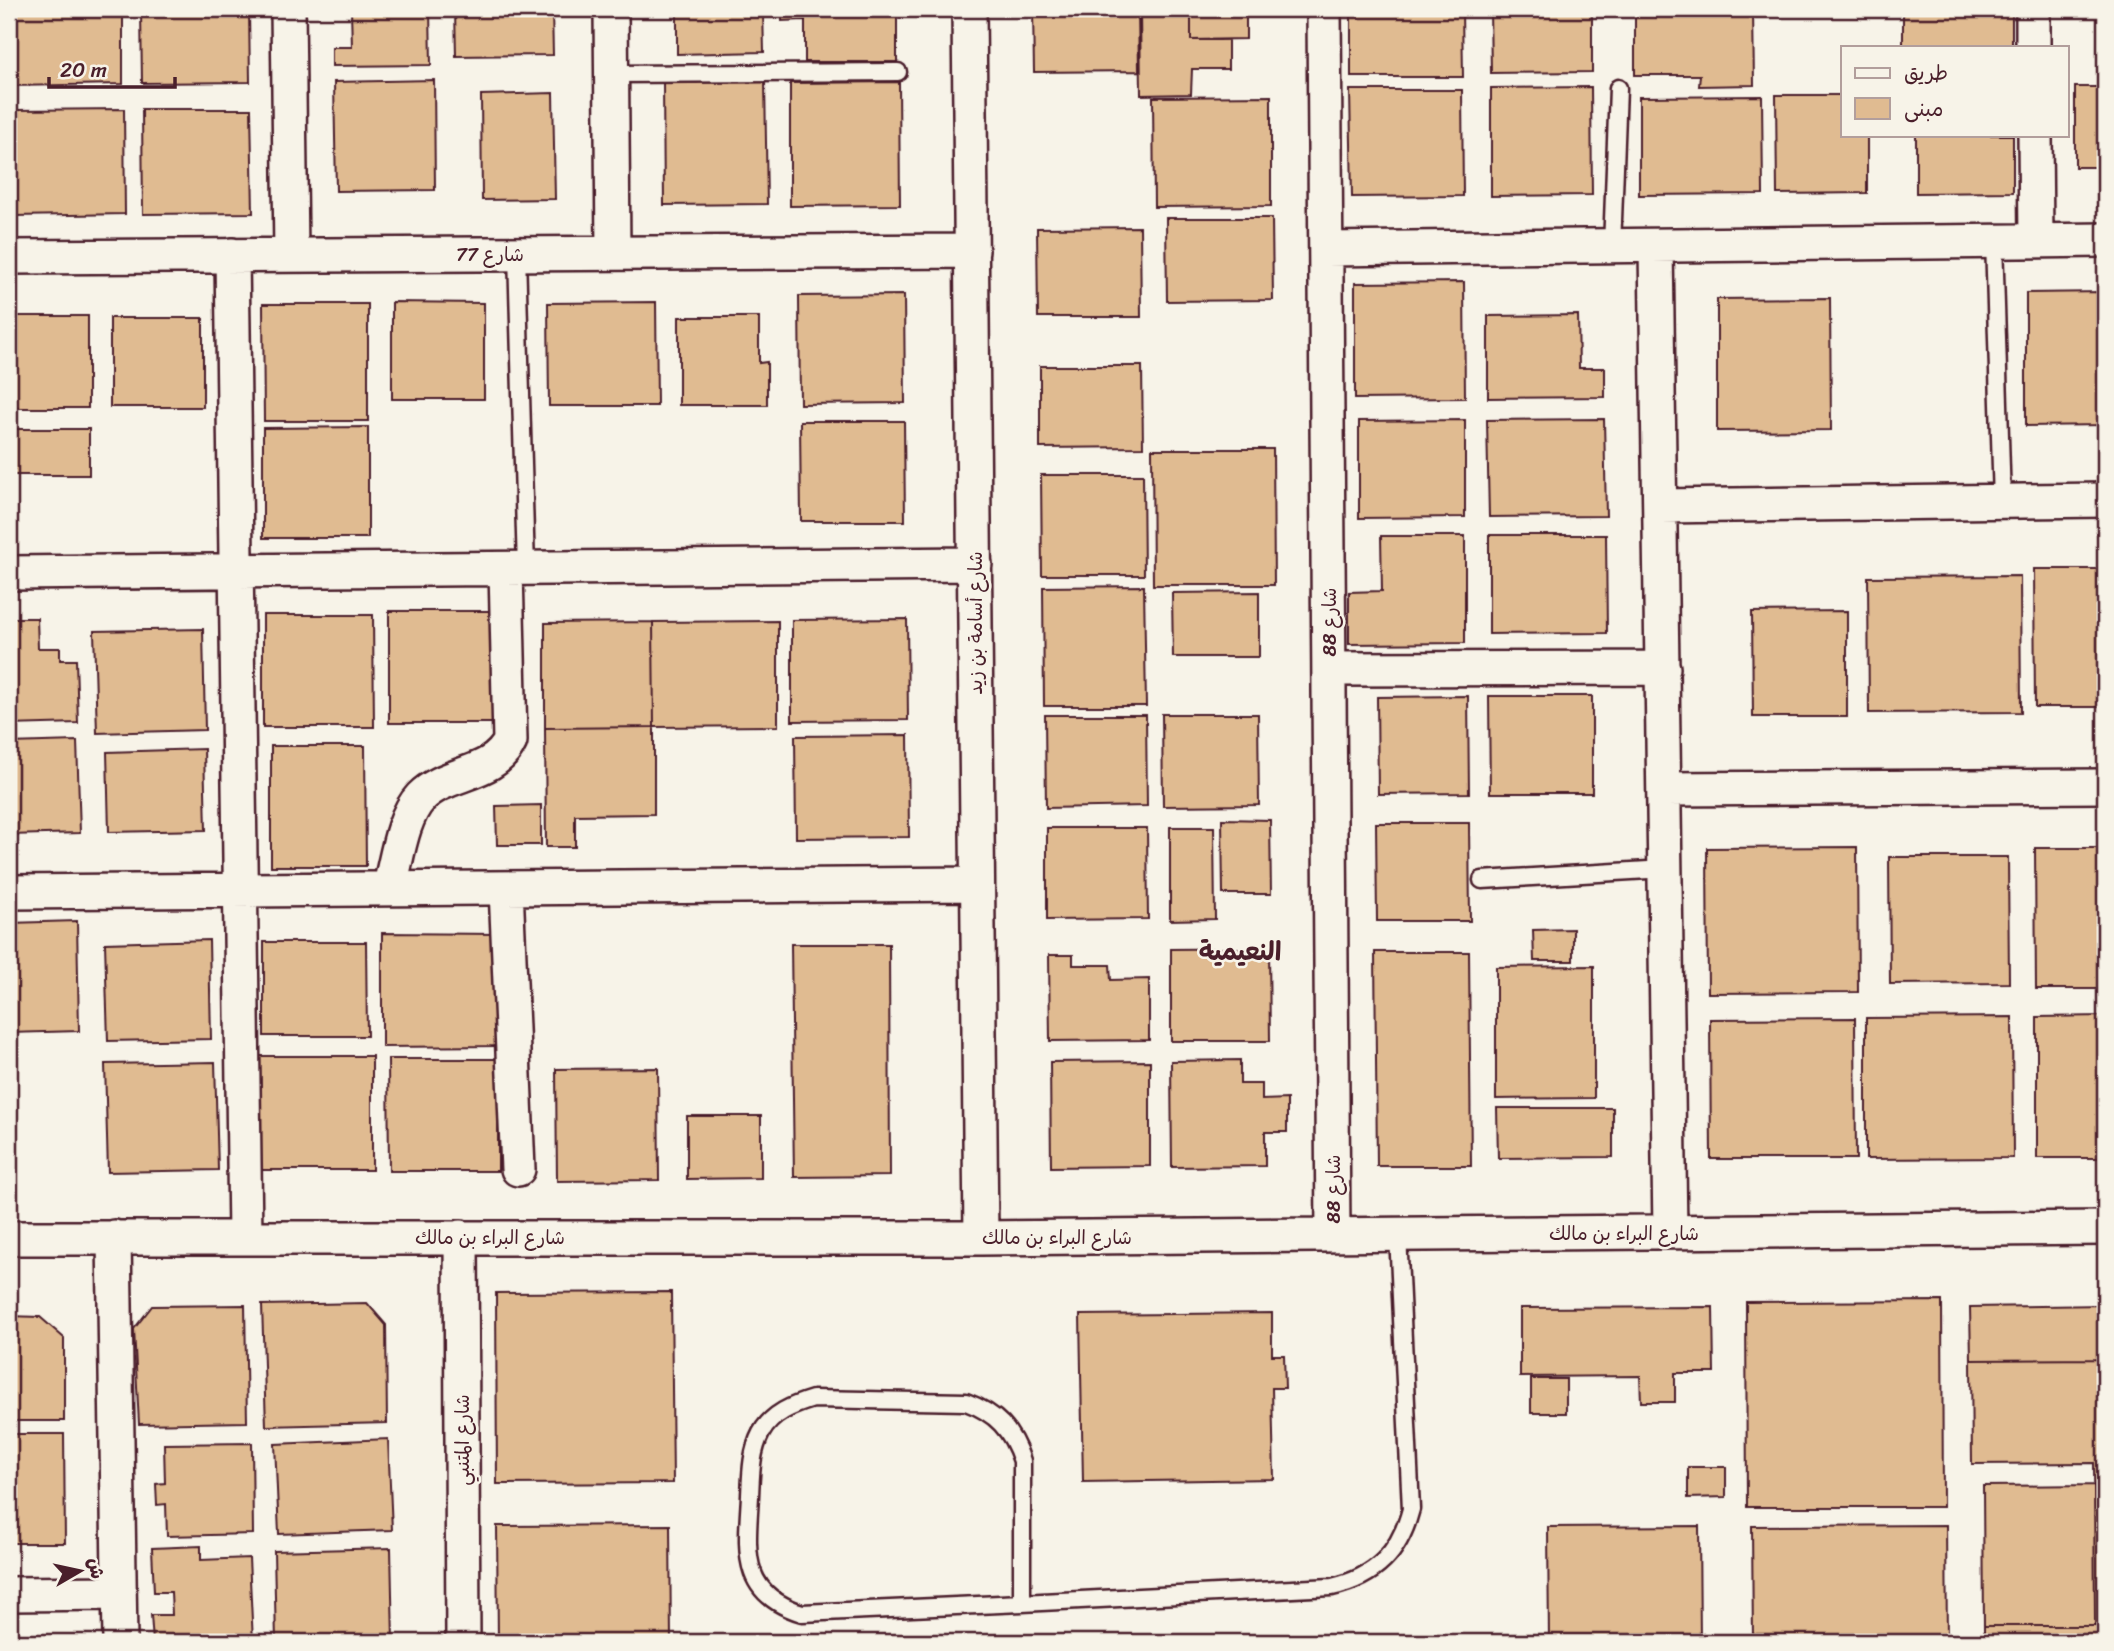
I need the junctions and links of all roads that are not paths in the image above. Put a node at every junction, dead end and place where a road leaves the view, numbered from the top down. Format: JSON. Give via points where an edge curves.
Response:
{"nodes":[{"id":1,"x":288,"y":9,"type":"edge"},
{"id":2,"x":611,"y":9,"type":"edge"},
{"id":3,"x":969,"y":9,"type":"edge"},
{"id":4,"x":1324,"y":9,"type":"edge"},
{"id":5,"x":2033,"y":9,"type":"edge"},
{"id":6,"x":2034,"y":46,"type":"edge"},
{"id":7,"x":898,"y":72,"type":"dead end"},
{"id":8,"x":612,"y":74,"type":"junction"},
{"id":9,"x":1618,"y":88,"type":"dead end"},
{"id":10,"x":2035,"y":136,"type":"edge"},
{"id":11,"x":1994,"y":240,"type":"junction"},
{"id":12,"x":2036,"y":240,"type":"junction"},
{"id":13,"x":2105,"y":240,"type":"edge"},
{"id":14,"x":1612,"y":247,"type":"junction"},
{"id":15,"x":1656,"y":247,"type":"junction"},
{"id":16,"x":1326,"y":249,"type":"junction"},
{"id":17,"x":972,"y":251,"type":"junction"},
{"id":18,"x":613,"y":253,"type":"junction"},
{"id":19,"x":517,"y":254,"type":"junction"},
{"id":20,"x":232,"y":255,"type":"junction"},
{"id":21,"x":291,"y":255,"type":"junction"},
{"id":22,"x":9,"y":257,"type":"edge"},
{"id":23,"x":2105,"y":500,"type":"edge"},
{"id":24,"x":2002,"y":502,"type":"junction"},
{"id":25,"x":1661,"y":506,"type":"junction"},
{"id":26,"x":975,"y":564,"type":"junction"},
{"id":27,"x":516,"y":569,"type":"junction"},
{"id":28,"x":236,"y":571,"type":"junction"},
{"id":29,"x":9,"y":573,"type":"edge"},
{"id":30,"x":1663,"y":668,"type":"junction"},
{"id":31,"x":1329,"y":669,"type":"junction"},
{"id":32,"x":2105,"y":786,"type":"edge"},
{"id":33,"x":1664,"y":789,"type":"junction"},
{"id":34,"x":1665,"y":869,"type":"junction"},
{"id":35,"x":1482,"y":880,"type":"dead end"},
{"id":36,"x":978,"y":884,"type":"junction"},
{"id":37,"x":389,"y":888,"type":"junction"},
{"id":38,"x":506,"y":888,"type":"junction"},
{"id":39,"x":241,"y":890,"type":"junction"},
{"id":40,"x":9,"y":892,"type":"edge"},
{"id":41,"x":518,"y":1169,"type":"dead end"},
{"id":42,"x":2105,"y":1228,"type":"edge"},
{"id":43,"x":1670,"y":1232,"type":"junction"},
{"id":44,"x":1398,"y":1234,"type":"junction"},
{"id":45,"x":1333,"y":1235,"type":"junction"},
{"id":46,"x":114,"y":1237,"type":"junction"},
{"id":47,"x":245,"y":1237,"type":"junction"},
{"id":48,"x":461,"y":1237,"type":"junction"},
{"id":49,"x":9,"y":1238,"type":"edge"},
{"id":50,"x":981,"y":1238,"type":"junction"},
{"id":51,"x":119,"y":1593,"type":"junction"},
{"id":52,"x":9,"y":1594,"type":"edge"},
{"id":53,"x":1022,"y":1603,"type":"junction"},
{"id":54,"x":120,"y":1642,"type":"edge"},
{"id":55,"x":463,"y":1642,"type":"edge"}],
"edges":[{"from":1,"to":21,"type":"street"},
{"from":2,"to":8,"type":"street"},
{"from":3,"to":17,"type":"street","name":"شارع أسامة بن زيد"},
{"from":4,"to":16,"type":"street","name":"شارع 88"},
{"from":5,"to":6,"type":"street"},
{"from":7,"to":8,"type":"lane"},
{"from":8,"to":18,"type":"street"},
{"from":9,"to":14,"type":"lane"},
{"from":10,"to":12,"type":"street"},
{"from":11,"to":12,"type":"street"},
{"from":11,"to":15,"type":"street"},
{"from":11,"to":24,"type":"lane"},
{"from":12,"to":13,"type":"street"},
{"from":14,"to":15,"type":"street"},
{"from":14,"to":16,"type":"street"},
{"from":15,"to":25,"type":"street"},
{"from":16,"to":31,"type":"street","name":"شارع 88"},
{"from":17,"to":18,"type":"street","name":"شارع 77"},
{"from":17,"to":26,"type":"street","name":"شارع أسامة بن زيد"},
{"from":18,"to":19,"type":"street","name":"شارع 77"},
{"from":19,"to":21,"type":"street","name":"شارع 77"},
{"from":19,"to":27,"type":"lane"},
{"from":20,"to":21,"type":"street","name":"شارع 77"},
{"from":20,"to":22,"type":"street","name":"شارع 77"},
{"from":20,"to":28,"type":"street"},
{"from":23,"to":24,"type":"street"},
{"from":24,"to":25,"type":"street"},
{"from":25,"to":30,"type":"street"},
{"from":26,"to":27,"type":"street"},
{"from":26,"to":36,"type":"street","name":"شارع أسامة بن زيد"},
{"from":27,"to":28,"type":"street"},
{"from":27,"to":37,"type":"street","via":[[510,741],[497,760],[421,797],[409,818]]},
{"from":28,"to":29,"type":"street"},
{"from":28,"to":39,"type":"street"},
{"from":30,"to":31,"type":"street"},
{"from":30,"to":33,"type":"street"},
{"from":31,"to":45,"type":"street","name":"شارع 88"},
{"from":32,"to":33,"type":"street"},
{"from":33,"to":34,"type":"street"},
{"from":34,"to":35,"type":"lane"},
{"from":34,"to":43,"type":"street"},
{"from":36,"to":38,"type":"street"},
{"from":36,"to":50,"type":"street","name":"شارع أسامة بن زيد"},
{"from":37,"to":38,"type":"street"},
{"from":37,"to":39,"type":"street"},
{"from":38,"to":41,"type":"street"},
{"from":39,"to":40,"type":"street"},
{"from":39,"to":47,"type":"street"},
{"from":42,"to":43,"type":"street","name":"شارع البراء بن مالك"},
{"from":43,"to":44,"type":"street","name":"شارع البراء بن مالك"},
{"from":44,"to":45,"type":"street","name":"شارع البراء بن مالك"},
{"from":44,"to":53,"type":"lane","via":[[1411,1509],[1393,1553],[1376,1570],[1355,1582],[1332,1587]]},
{"from":45,"to":50,"type":"street","name":"شارع البراء بن مالك"},
{"from":46,"to":47,"type":"street","name":"شارع البراء بن مالك"},
{"from":46,"to":49,"type":"street","name":"شارع البراء بن مالك"},
{"from":46,"to":51,"type":"street"},
{"from":47,"to":48,"type":"street","name":"شارع البراء بن مالك"},
{"from":48,"to":50,"type":"street","name":"شارع البراء بن مالك"},
{"from":48,"to":55,"type":"street","name":"شارع المتنبي"},
{"from":51,"to":52,"type":"street"},
{"from":51,"to":54,"type":"street"},
{"from":53,"to":53,"type":"lane","via":[[822,1613],[783,1607],[760,1587],[748,1560],[751,1471],[762,1431],[793,1405],[813,1399],[944,1400],[986,1409],[1016,1440],[1022,1461]]}]}
